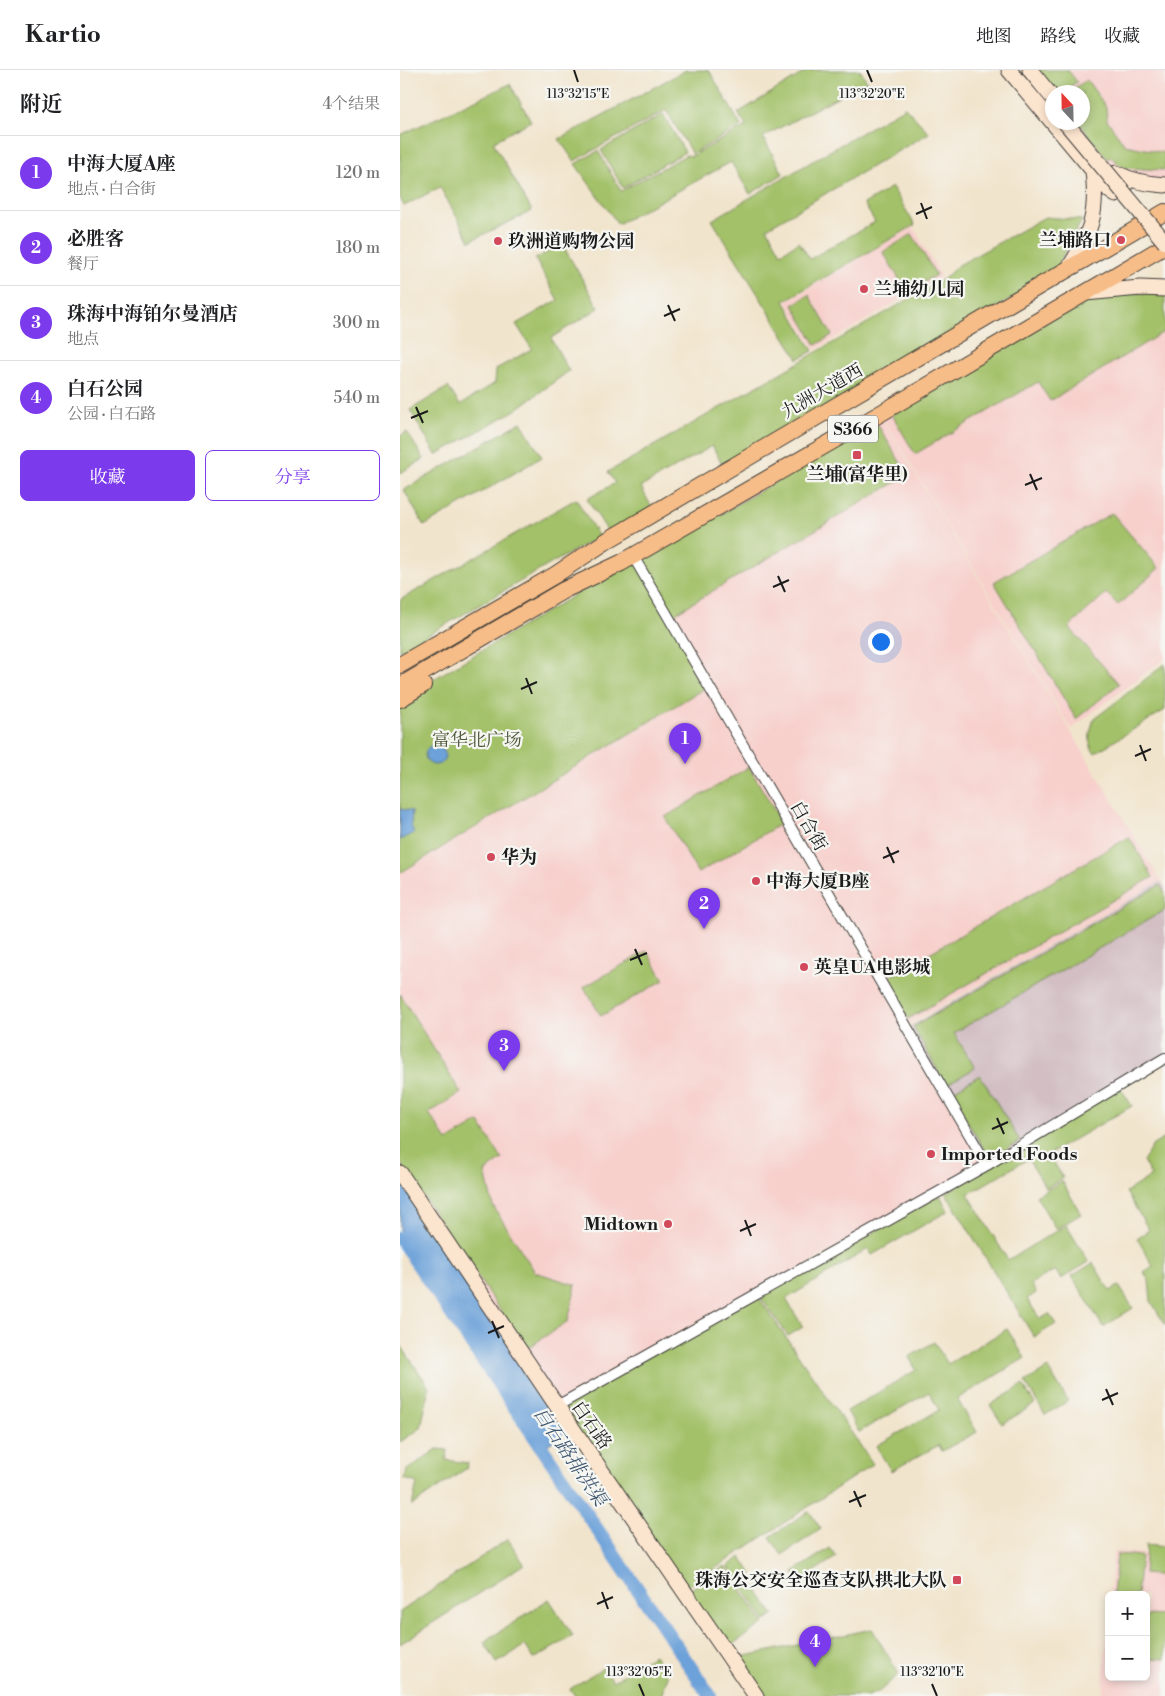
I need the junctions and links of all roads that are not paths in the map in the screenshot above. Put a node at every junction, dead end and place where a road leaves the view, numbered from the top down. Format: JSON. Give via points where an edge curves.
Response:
{"nodes":[{"id":1,"x":1009,"y":70,"type":"edge"},
{"id":2,"x":1021,"y":70,"type":"edge"},
{"id":3,"x":1030,"y":70,"type":"edge"},
{"id":4,"x":1045,"y":88,"type":"edge"},
{"id":5,"x":1045,"y":99,"type":"edge"},
{"id":6,"x":1072,"y":130,"type":"edge"},
{"id":7,"x":1080,"y":130,"type":"edge"},
{"id":8,"x":1093,"y":171,"type":"junction"},
{"id":9,"x":1115,"y":173,"type":"junction"},
{"id":10,"x":1165,"y":185,"type":"edge"},
{"id":11,"x":1165,"y":212,"type":"edge"},
{"id":12,"x":1165,"y":242,"type":"edge"},
{"id":13,"x":1165,"y":246,"type":"edge"},
{"id":14,"x":1070,"y":268,"type":"junction"},
{"id":15,"x":1165,"y":289,"type":"edge"},
{"id":16,"x":1085,"y":293,"type":"junction"},
{"id":17,"x":608,"y":540,"type":"junction"},
{"id":18,"x":627,"y":560,"type":"junction"},
{"id":19,"x":400,"y":654,"type":"edge"},
{"id":20,"x":400,"y":665,"type":"edge"},
{"id":21,"x":400,"y":686,"type":"edge"},
{"id":22,"x":400,"y":698,"type":"edge"},
{"id":23,"x":1165,"y":1058,"type":"edge"},
{"id":24,"x":987,"y":1166,"type":"junction"},
{"id":25,"x":400,"y":1173,"type":"edge"},
{"id":26,"x":557,"y":1406,"type":"junction"},
{"id":27,"x":756,"y":1696,"type":"edge"}],
"edges":[{"from":1,"to":8,"type":"main road"},
{"from":2,"to":5,"type":"main road"},
{"from":3,"to":4,"type":"main road"},
{"from":6,"to":12,"type":"main road","bridge":true},
{"from":7,"to":9,"type":"main road"},
{"from":8,"to":9,"type":"main road","via":[[1113,194],[1119,194],[1125,188]]},
{"from":8,"to":14,"type":"main road","via":[[1096,201],[1093,219]]},
{"from":9,"to":10,"type":"main road","via":[[1139,182]]},
{"from":11,"to":14,"type":"main road","name":"九洲大道西","number":"S366"},
{"from":13,"to":16,"type":"main road","number":"S366"},
{"from":14,"to":17,"type":"main road","name":"九洲大道西","number":"S366"},
{"from":15,"to":16,"type":"main road"},
{"from":16,"to":18,"type":"main road","number":"S366"},
{"from":17,"to":19,"type":"main road","number":"S366","via":[[495,598]]},
{"from":17,"to":20,"type":"main road","name":"九洲大道西","via":[[555,575]]},
{"from":18,"to":21,"type":"main road","via":[[564,590]]},
{"from":18,"to":22,"type":"main road","number":"S366"},
{"from":18,"to":24,"type":"street","name":"白合街"},
{"from":23,"to":24,"type":"street"},
{"from":24,"to":26,"type":"street"},
{"from":25,"to":26,"type":"main road","name":"白石路"},
{"from":26,"to":27,"type":"main road","name":"白石路"}]}
